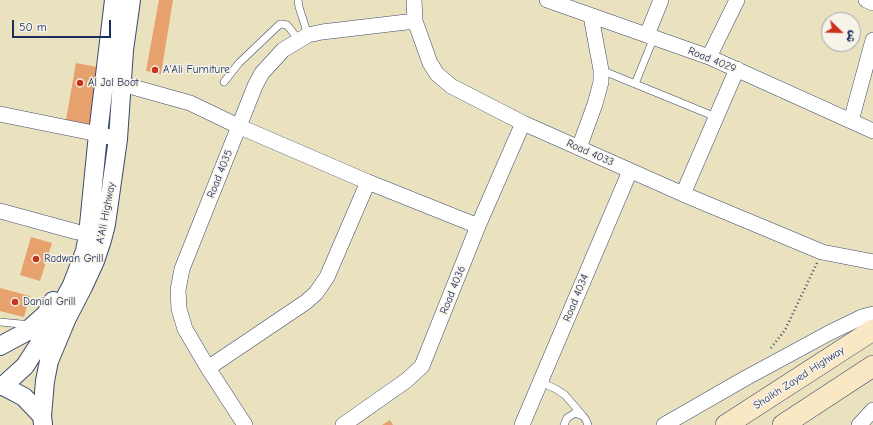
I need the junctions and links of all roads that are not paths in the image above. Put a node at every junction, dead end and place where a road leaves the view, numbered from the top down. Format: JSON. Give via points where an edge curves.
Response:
{"nodes":[{"id":1,"x":114,"y":0,"type":"edge"},
{"id":2,"x":131,"y":0,"type":"edge"},
{"id":3,"x":140,"y":0,"type":"edge"},
{"id":4,"x":298,"y":0,"type":"edge"},
{"id":5,"x":414,"y":0,"type":"edge"},
{"id":6,"x":547,"y":0,"type":"edge"},
{"id":7,"x":661,"y":0,"type":"edge"},
{"id":8,"x":737,"y":0,"type":"edge"},
{"id":9,"x":866,"y":0,"type":"edge"},
{"id":10,"x":873,"y":3,"type":"edge"},
{"id":11,"x":591,"y":16,"type":"junction"},
{"id":12,"x":415,"y":22,"type":"junction"},
{"id":13,"x":651,"y":36,"type":"junction"},
{"id":14,"x":303,"y":38,"type":"junction"},
{"id":15,"x":873,"y":40,"type":"edge"},
{"id":16,"x":871,"y":55,"type":"edge"},
{"id":17,"x":709,"y":57,"type":"junction"},
{"id":18,"x":737,"y":69,"type":"junction"},
{"id":19,"x":601,"y":70,"type":"junction"},
{"id":20,"x":224,"y":82,"type":"dead end"},
{"id":21,"x":122,"y":84,"type":"junction"},
{"id":22,"x":635,"y":84,"type":"junction"},
{"id":23,"x":0,"y":114,"type":"edge"},
{"id":24,"x":716,"y":117,"type":"junction"},
{"id":25,"x":851,"y":121,"type":"junction"},
{"id":26,"x":522,"y":123,"type":"junction"},
{"id":27,"x":238,"y":126,"type":"junction"},
{"id":28,"x":873,"y":131,"type":"edge"},
{"id":29,"x":98,"y":134,"type":"junction"},
{"id":30,"x":118,"y":139,"type":"junction"},
{"id":31,"x":579,"y":148,"type":"junction"},
{"id":32,"x":630,"y":171,"type":"junction"},
{"id":33,"x":368,"y":182,"type":"junction"},
{"id":34,"x":93,"y":185,"type":"junction"},
{"id":35,"x":683,"y":194,"type":"junction"},
{"id":36,"x":0,"y":211,"type":"edge"},
{"id":37,"x":478,"y":226,"type":"junction"},
{"id":38,"x":77,"y":232,"type":"junction"},
{"id":39,"x":873,"y":262,"type":"edge"},
{"id":40,"x":873,"y":314,"type":"edge"},
{"id":41,"x":0,"y":322,"type":"edge"},
{"id":42,"x":41,"y":324,"type":"junction"},
{"id":43,"x":873,"y":330,"type":"edge"},
{"id":44,"x":0,"y":346,"type":"edge"},
{"id":45,"x":873,"y":366,"type":"edge"},
{"id":46,"x":208,"y":368,"type":"junction"},
{"id":47,"x":541,"y":382,"type":"junction"},
{"id":48,"x":2,"y":386,"type":"edge"},
{"id":49,"x":873,"y":410,"type":"edge"},
{"id":50,"x":583,"y":416,"type":"junction"},
{"id":51,"x":43,"y":421,"type":"edge"},
{"id":52,"x":245,"y":425,"type":"edge"},
{"id":53,"x":343,"y":425,"type":"edge"},
{"id":54,"x":522,"y":425,"type":"edge"},
{"id":55,"x":564,"y":425,"type":"edge"},
{"id":56,"x":588,"y":425,"type":"edge"},
{"id":57,"x":664,"y":425,"type":"edge"},
{"id":58,"x":726,"y":425,"type":"edge"},
{"id":59,"x":783,"y":425,"type":"edge"},
{"id":60,"x":860,"y":425,"type":"edge"}],
"edges":[{"from":1,"to":29,"type":"street","name":"A'Ali Highway"},
{"from":2,"to":21,"type":"street","name":"A'Ali Highway"},
{"from":3,"to":21,"type":"street","via":[[132,51]]},
{"from":4,"to":14,"type":"lane"},
{"from":5,"to":12,"type":"street","name":"Road 4033"},
{"from":6,"to":11,"type":"street","name":"Road 4029"},
{"from":7,"to":13,"type":"street"},
{"from":8,"to":17,"type":"street"},
{"from":9,"to":10,"type":"street"},
{"from":11,"to":13,"type":"street","name":"Road 4029"},
{"from":11,"to":19,"type":"street"},
{"from":12,"to":14,"type":"street","name":"Road 4035","via":[[322,32]]},
{"from":12,"to":26,"type":"street","name":"Road 4033","via":[[430,63],[438,74],[451,86]]},
{"from":13,"to":17,"type":"street","name":"Road 4029"},
{"from":13,"to":22,"type":"lane"},
{"from":14,"to":20,"type":"lane","via":[[287,25],[280,24],[239,63]]},
{"from":14,"to":27,"type":"street","name":"Road 4035","via":[[283,50],[262,73]]},
{"from":15,"to":16,"type":"street"},
{"from":16,"to":25,"type":"street"},
{"from":17,"to":18,"type":"street","name":"Road 4029"},
{"from":18,"to":24,"type":"street"},
{"from":18,"to":25,"type":"street","name":"Road 4029"},
{"from":19,"to":22,"type":"lane"},
{"from":19,"to":31,"type":"street","via":[[599,93]]},
{"from":21,"to":27,"type":"street","via":[[190,104]]},
{"from":21,"to":30,"type":"street","name":"A'Ali Highway"},
{"from":22,"to":24,"type":"lane"},
{"from":23,"to":29,"type":"street"},
{"from":24,"to":35,"type":"street"},
{"from":25,"to":28,"type":"street","name":"Road 4029"},
{"from":26,"to":31,"type":"street","name":"Road 4033"},
{"from":26,"to":37,"type":"street","name":"Road 4036"},
{"from":27,"to":33,"type":"street"},
{"from":27,"to":46,"type":"street","name":"Road 4035","via":[[182,269],[178,290],[179,309],[185,329]]},
{"from":29,"to":30,"type":"street"},
{"from":29,"to":34,"type":"street","name":"A'Ali Highway"},
{"from":30,"to":51,"type":"street","name":"A'Ali Highway","via":[[102,240],[84,287],[67,318],[49,361]]},
{"from":31,"to":32,"type":"street","name":"Road 4033"},
{"from":32,"to":35,"type":"street","name":"Road 4033"},
{"from":32,"to":47,"type":"street","name":"Road 4034"},
{"from":33,"to":37,"type":"street"},
{"from":33,"to":46,"type":"street","via":[[327,277],[316,293]]},
{"from":34,"to":38,"type":"street"},
{"from":34,"to":42,"type":"street","name":"A'Ali Highway","via":[[88,235],[83,256],[72,285]]},
{"from":35,"to":39,"type":"street","name":"Road 4033","via":[[822,252]]},
{"from":36,"to":38,"type":"street"},
{"from":37,"to":53,"type":"street","name":"Road 4036","via":[[422,366],[407,380]]},
{"from":38,"to":42,"type":"street","via":[[68,270]]},
{"from":40,"to":57,"type":"street","via":[[829,333]]},
{"from":41,"to":42,"type":"lane"},
{"from":42,"to":44,"type":"street"},
{"from":42,"to":48,"type":"street","name":"A'Ali Highway","via":[[25,366]]},
{"from":43,"to":58,"type":"main road","name":"Shaikh Zayed Highway"},
{"from":45,"to":59,"type":"main road"},
{"from":46,"to":52,"type":"street","name":"Road 4035"},
{"from":47,"to":50,"type":"lane","via":[[565,395]]},
{"from":47,"to":54,"type":"street","name":"Road 4034"},
{"from":48,"to":51,"type":"street","via":[[24,397]]},
{"from":49,"to":60,"type":"street"},
{"from":50,"to":55,"type":"lane","via":[[570,415]]},
{"from":50,"to":56,"type":"lane"}]}
